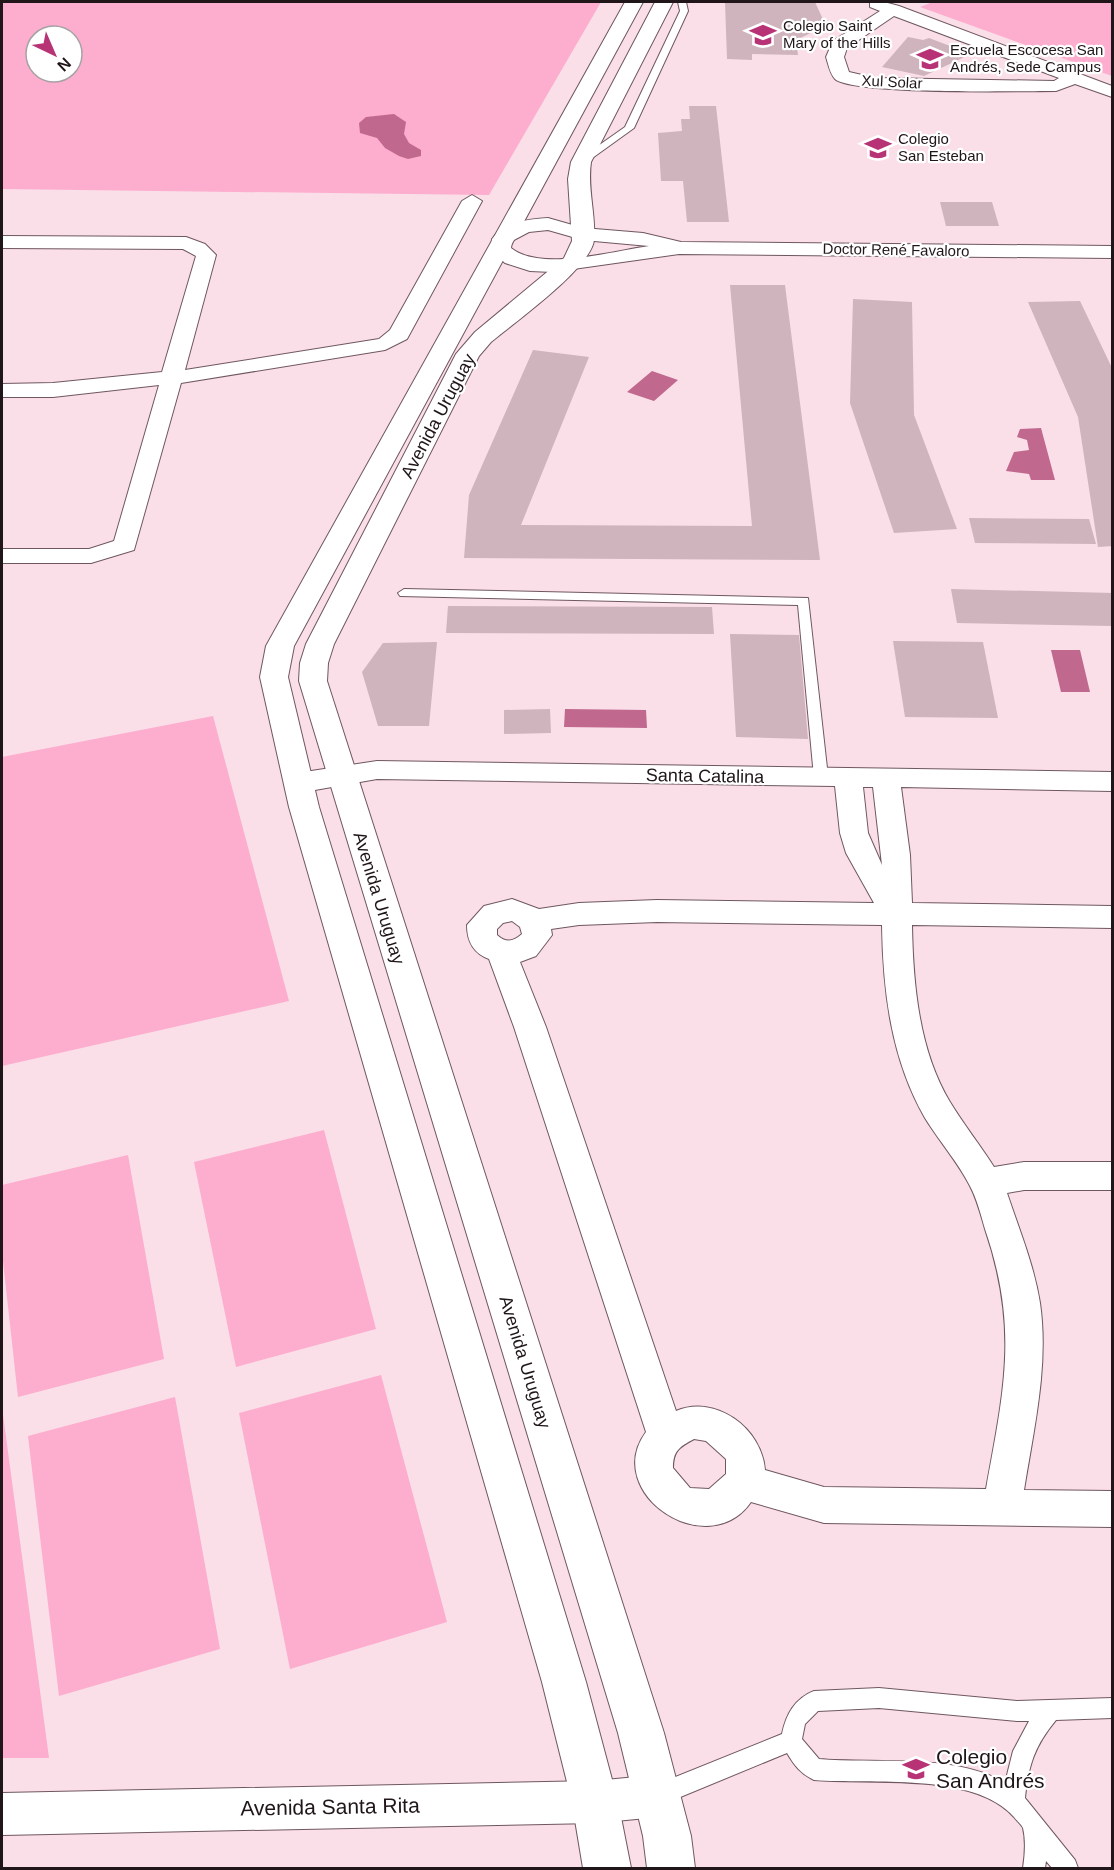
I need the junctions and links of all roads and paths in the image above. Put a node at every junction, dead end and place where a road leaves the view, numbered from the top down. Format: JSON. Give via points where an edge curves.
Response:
{"nodes":[{"id":1,"x":634,"y":2,"type":"edge"},
{"id":2,"x":664,"y":2,"type":"edge"},
{"id":3,"x":681,"y":2,"type":"edge"},
{"id":4,"x":870,"y":2,"type":"edge"},
{"id":5,"x":893,"y":10,"type":"junction"},
{"id":6,"x":1076,"y":78,"type":"junction"},
{"id":7,"x":1113,"y":92,"type":"edge"},
{"id":8,"x":581,"y":162,"type":"junction"},
{"id":9,"x":472,"y":201,"type":"dead end"},
{"id":10,"x":502,"y":239,"type":"junction"},
{"id":11,"x":2,"y":242,"type":"edge"},
{"id":12,"x":578,"y":248,"type":"junction"},
{"id":13,"x":679,"y":248,"type":"junction"},
{"id":14,"x":1113,"y":252,"type":"edge"},
{"id":15,"x":174,"y":377,"type":"junction"},
{"id":16,"x":2,"y":390,"type":"edge"},
{"id":17,"x":2,"y":556,"type":"edge"},
{"id":18,"x":404,"y":593,"type":"dead end"},
{"id":19,"x":341,"y":776,"type":"junction"},
{"id":20,"x":835,"y":778,"type":"junction"},
{"id":21,"x":886,"y":778,"type":"junction"},
{"id":22,"x":1113,"y":781,"type":"edge"},
{"id":23,"x":298,"y":783,"type":"junction"},
{"id":24,"x":895,"y":914,"type":"junction"},
{"id":25,"x":1113,"y":917,"type":"edge"},
{"id":26,"x":1113,"y":1176,"type":"edge"},
{"id":27,"x":986,"y":1182,"type":"junction"},
{"id":28,"x":665,"y":1434,"type":"junction"},
{"id":29,"x":742,"y":1481,"type":"junction"},
{"id":30,"x":1002,"y":1507,"type":"junction"},
{"id":31,"x":1113,"y":1509,"type":"edge"},
{"id":32,"x":1113,"y":1708,"type":"edge"},
{"id":33,"x":1051,"y":1710,"type":"junction"},
{"id":34,"x":791,"y":1741,"type":"junction"},
{"id":35,"x":657,"y":1796,"type":"junction"},
{"id":36,"x":1014,"y":1801,"type":"junction"},
{"id":37,"x":595,"y":1802,"type":"junction"},
{"id":38,"x":2,"y":1814,"type":"edge"},
{"id":39,"x":1032,"y":1826,"type":"junction"},
{"id":40,"x":607,"y":1869,"type":"edge"},
{"id":41,"x":671,"y":1869,"type":"edge"},
{"id":42,"x":1034,"y":1869,"type":"edge"},
{"id":43,"x":1067,"y":1869,"type":"edge"}],
"edges":[{"from":1,"to":10,"type":"main road","name":"Avenida Uruguay"},
{"from":2,"to":8,"type":"main road"},
{"from":3,"to":8,"type":"lane","via":[[684,11],[629,128]]},
{"from":4,"to":5,"type":"street"},
{"from":5,"to":6,"type":"street"},
{"from":5,"to":6,"type":"street","name":"Xul Solar","via":[[839,45],[835,57],[841,75],[875,83],[1056,86]]},
{"from":6,"to":7,"type":"street"},
{"from":8,"to":12,"type":"main road"},
{"from":9,"to":15,"type":"street","via":[[399,334],[390,342]]},
{"from":10,"to":12,"type":"street","via":[[528,225],[548,224],[567,227]]},
{"from":10,"to":12,"type":"street","via":[[501,250],[506,255],[530,265],[552,266]]},
{"from":10,"to":23,"type":"main road","name":"Avenida Uruguay","via":[[280,646],[274,677]]},
{"from":11,"to":15,"type":"street","via":[[186,243],[198,248],[206,255],[204,268]]},
{"from":12,"to":13,"type":"street"},
{"from":12,"to":13,"type":"street","via":[[645,238]]},
{"from":12,"to":19,"type":"main road","name":"Avenida Uruguay","via":[[468,354],[320,644],[313,681]]},
{"from":13,"to":14,"type":"street","name":"Doctor René Favaloro"},
{"from":15,"to":16,"type":"street","via":[[53,390]]},
{"from":15,"to":17,"type":"street","via":[[125,545],[91,556]]},
{"from":18,"to":20,"type":"lane","via":[[804,601]]},
{"from":19,"to":20,"type":"street","name":"Santa Catalina","via":[[377,770]]},
{"from":19,"to":23,"type":"street","name":"Santa Catalina"},
{"from":19,"to":35,"type":"main road","name":"Avenida Uruguay","via":[[641,1733]]},
{"from":20,"to":21,"type":"street","name":"Santa Catalina"},
{"from":20,"to":24,"type":"street","via":[[860,854]]},
{"from":21,"to":22,"type":"street","name":"Santa Catalina"},
{"from":21,"to":24,"type":"street","via":[[896,855]]},
{"from":23,"to":37,"type":"main road","name":"Avenida Uruguay","via":[[561,1671]]},
{"from":24,"to":25,"type":"street"},
{"from":24,"to":27,"type":"street","via":[[898,979],[921,1076],[937,1109]]},
{"from":24,"to":28,"type":"street","via":[[579,914],[534,921],[537,935],[528,947],[501,952],[530,1027]]},
{"from":26,"to":27,"type":"street","via":[[1024,1176]]},
{"from":27,"to":30,"type":"street","via":[[1013,1260],[1025,1340],[1022,1393]]},
{"from":28,"to":29,"type":"street","via":[[692,1422],[722,1429],[742,1452]]},
{"from":28,"to":29,"type":"street","via":[[653,1458],[654,1472],[664,1490],[681,1504],[695,1508],[724,1502]]},
{"from":29,"to":30,"type":"street","via":[[824,1505]]},
{"from":30,"to":31,"type":"street"},
{"from":32,"to":33,"type":"lane"},
{"from":33,"to":34,"type":"lane","via":[[1017,1711],[879,1698],[814,1701],[796,1718]]},
{"from":33,"to":36,"type":"lane","via":[[1029,1735],[1022,1752]]},
{"from":34,"to":35,"type":"lane"},
{"from":34,"to":36,"type":"lane","via":[[814,1769],[957,1778],[989,1785]]},
{"from":35,"to":37,"type":"street","name":"Avenida Santa Rita"},
{"from":35,"to":41,"type":"main road","name":"Avenida Uruguay","via":[[668,1836]]},
{"from":36,"to":39,"type":"lane"},
{"from":37,"to":38,"type":"street","name":"Avenida Santa Rita"},
{"from":37,"to":40,"type":"main road","name":"Avenida Uruguay"},
{"from":39,"to":42,"type":"lane","via":[[1037,1851]]},
{"from":39,"to":43,"type":"lane"}]}
